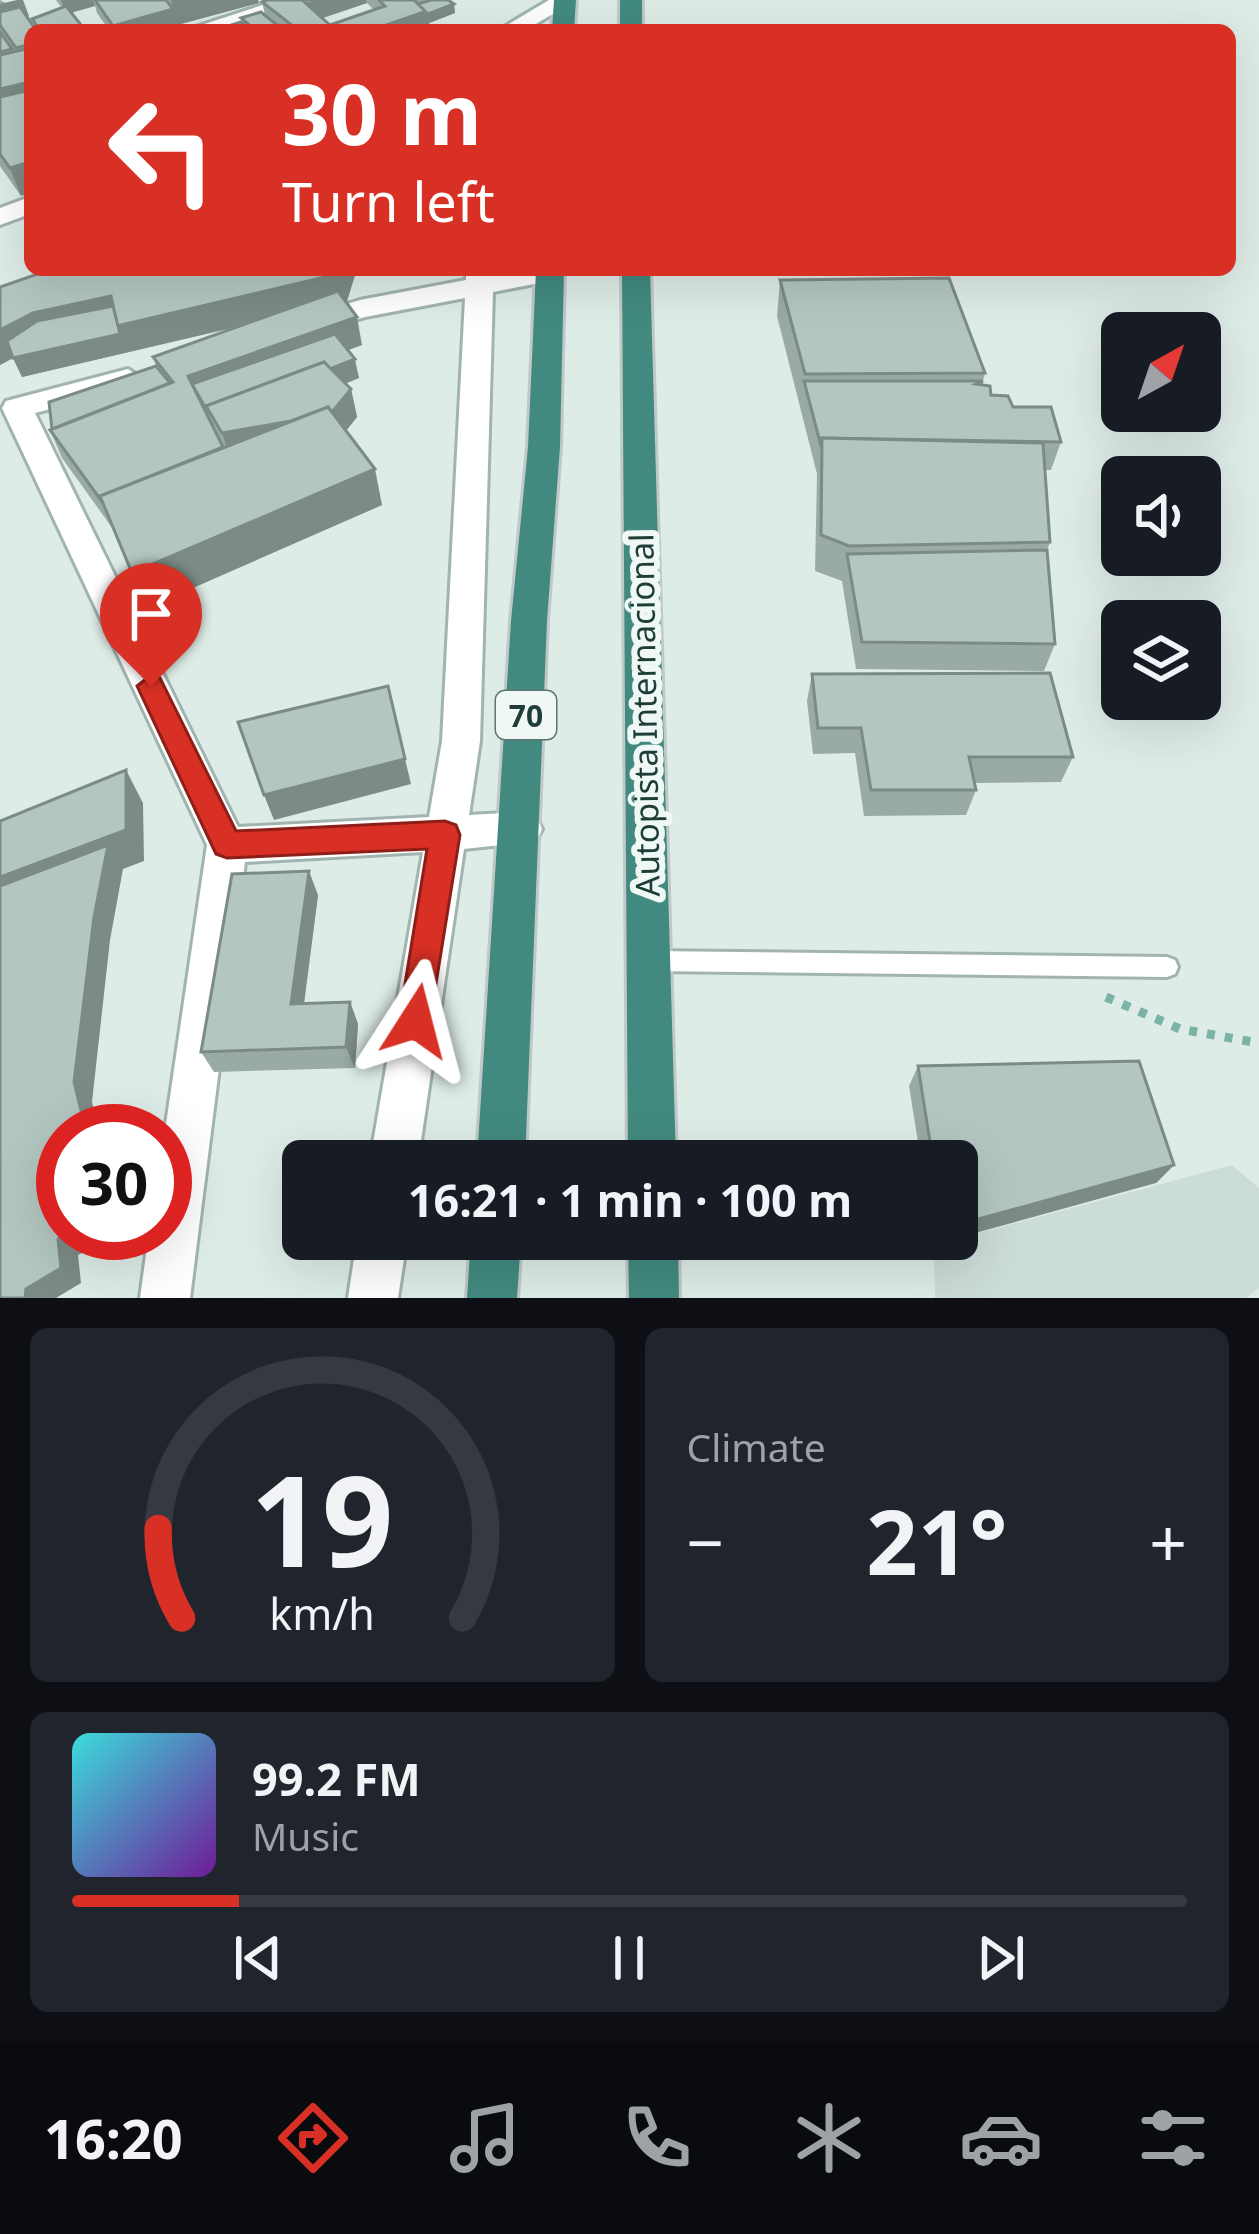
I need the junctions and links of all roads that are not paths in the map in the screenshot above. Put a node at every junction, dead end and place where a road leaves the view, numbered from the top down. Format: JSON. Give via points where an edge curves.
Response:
{"nodes":[{"id":1,"x":302,"y":0,"type":"edge"},
{"id":2,"x":566,"y":0,"type":"edge"},
{"id":3,"x":274,"y":4,"type":"edge"},
{"id":4,"x":215,"y":24,"type":"edge"},
{"id":5,"x":521,"y":24,"type":"edge"},
{"id":6,"x":550,"y":276,"type":"edge"},
{"id":7,"x":636,"y":276,"type":"edge"},
{"id":8,"x":479,"y":278,"type":"edge"},
{"id":9,"x":273,"y":336,"type":"edge"},
{"id":10,"x":165,"y":369,"type":"edge"},
{"id":11,"x":522,"y":829,"type":"junction"},
{"id":12,"x":445,"y":835,"type":"junction"},
{"id":13,"x":227,"y":844,"type":"junction"},
{"id":14,"x":648,"y":961,"type":"junction"},
{"id":15,"x":1167,"y":967,"type":"dead end"},
{"id":16,"x":397,"y":1140,"type":"edge"},
{"id":17,"x":502,"y":1140,"type":"edge"},
{"id":18,"x":652,"y":1140,"type":"edge"},
{"id":19,"x":379,"y":1260,"type":"edge"},
{"id":20,"x":495,"y":1260,"type":"edge"},
{"id":21,"x":653,"y":1260,"type":"edge"},
{"id":22,"x":165,"y":1298,"type":"edge"},
{"id":23,"x":373,"y":1298,"type":"edge"},
{"id":24,"x":493,"y":1298,"type":"edge"},
{"id":25,"x":654,"y":1298,"type":"edge"}],
"edges":[{"from":1,"to":3,"type":"street"},
{"from":2,"to":5,"type":"street"},
{"from":3,"to":4,"type":"street"},
{"from":6,"to":11,"type":"highway","number":"70"},
{"from":7,"to":14,"type":"highway","name":"Autopista Internacional"},
{"from":8,"to":9,"type":"street"},
{"from":8,"to":12,"type":"street","via":[[460,741]]},
{"from":10,"to":13,"type":"street","via":[[17,408]]},
{"from":11,"to":12,"type":"street"},
{"from":11,"to":17,"type":"highway","number":"70"},
{"from":12,"to":13,"type":"street"},
{"from":12,"to":16,"type":"street"},
{"from":13,"to":22,"type":"street"},
{"from":14,"to":15,"type":"lane"},
{"from":14,"to":18,"type":"highway","name":"Autopista Internacional"},
{"from":19,"to":23,"type":"street"},
{"from":20,"to":24,"type":"highway"},
{"from":21,"to":25,"type":"highway"}]}
